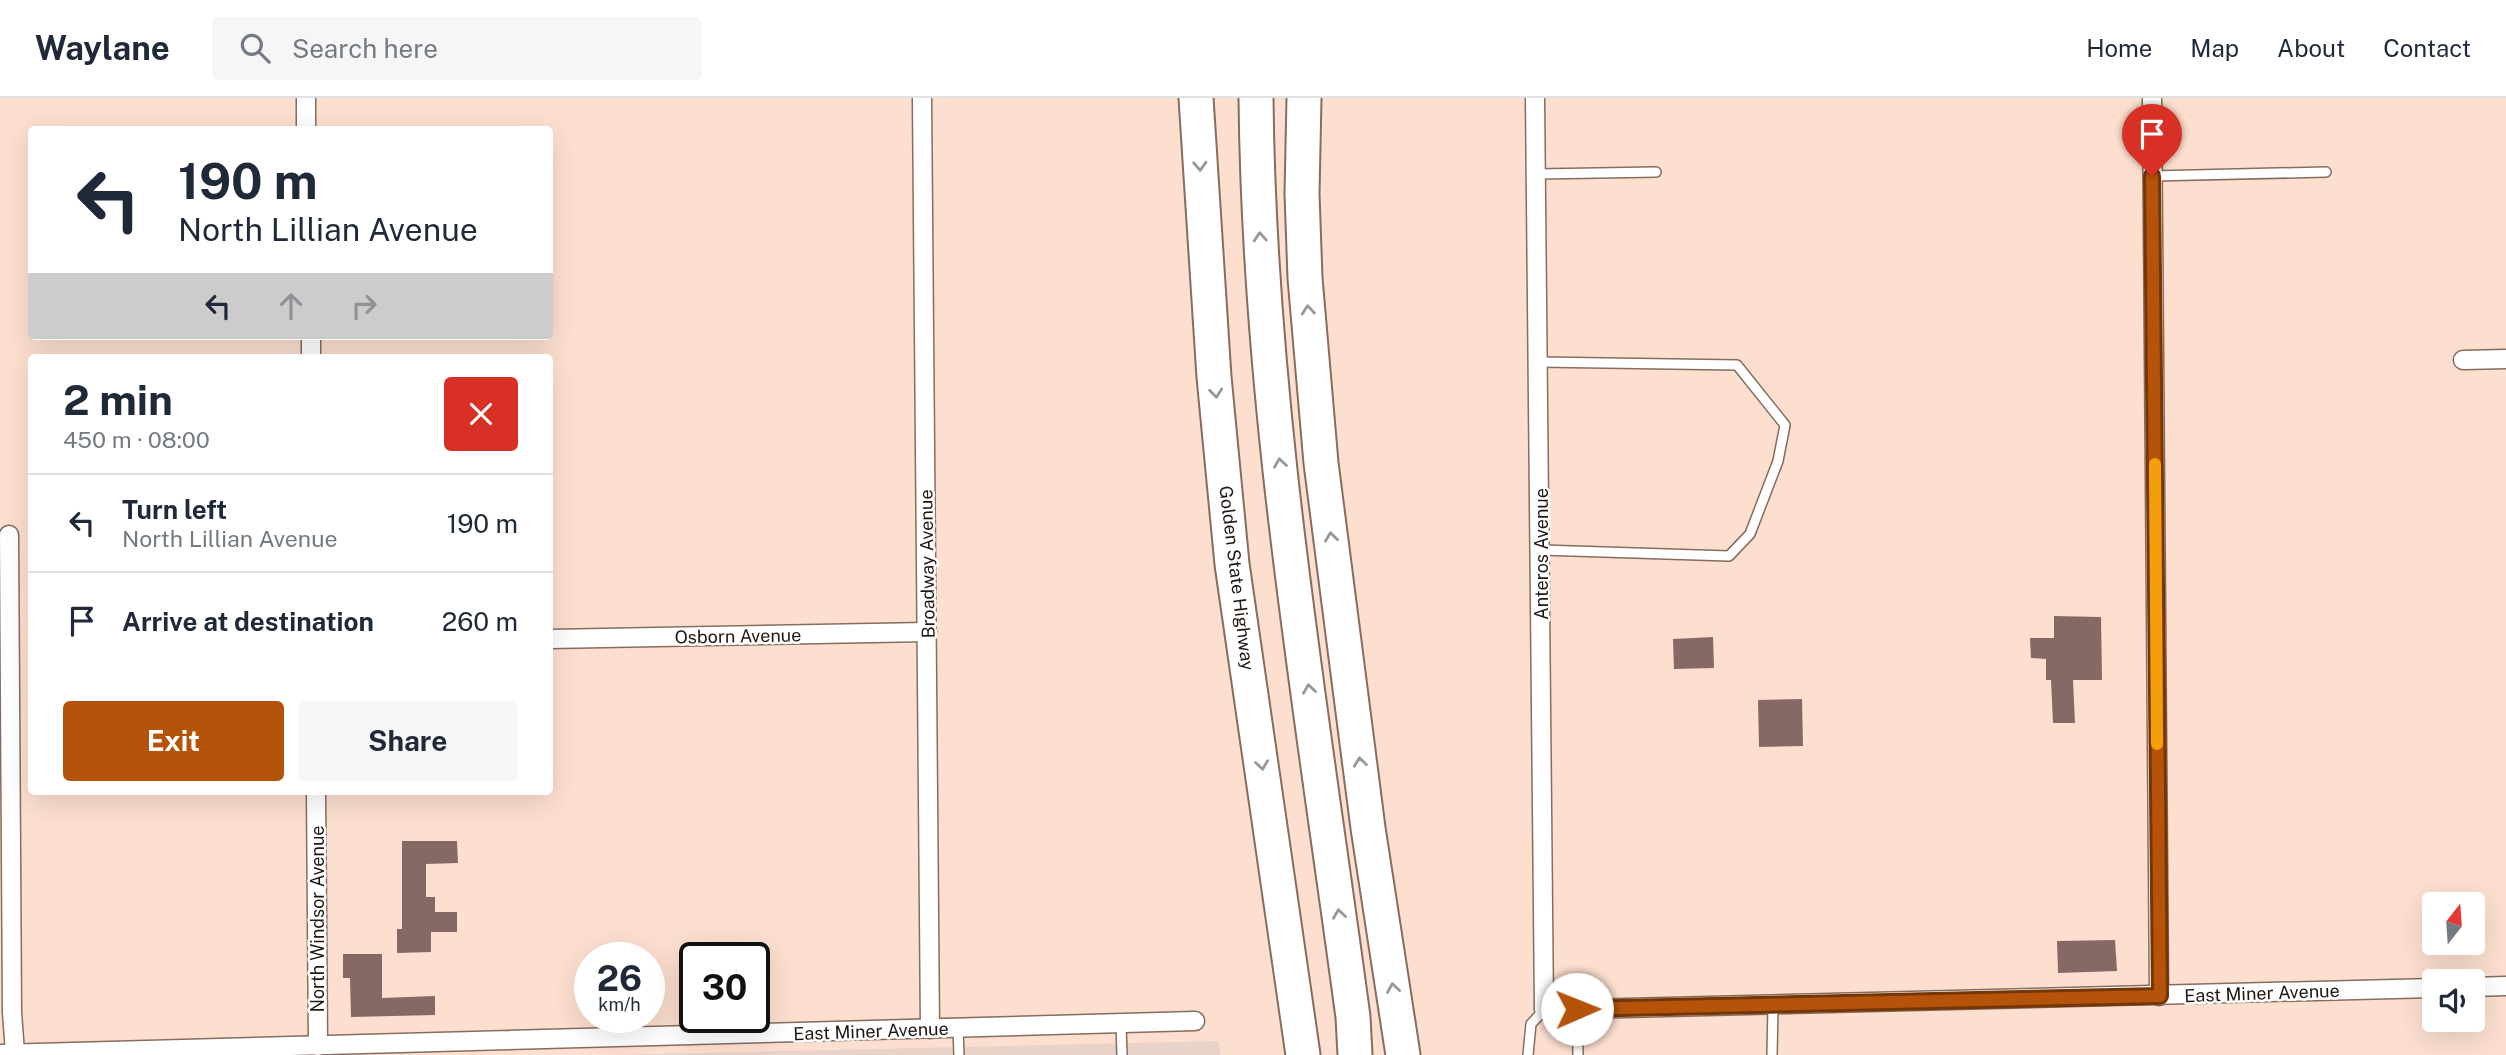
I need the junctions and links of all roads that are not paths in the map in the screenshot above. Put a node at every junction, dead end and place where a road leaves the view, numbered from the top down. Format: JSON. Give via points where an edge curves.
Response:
{"nodes":[{"id":1,"x":306,"y":98,"type":"edge"},
{"id":2,"x":922,"y":98,"type":"edge"},
{"id":3,"x":1196,"y":98,"type":"edge"},
{"id":4,"x":1256,"y":98,"type":"edge"},
{"id":5,"x":1304,"y":98,"type":"edge"},
{"id":6,"x":1535,"y":98,"type":"edge"},
{"id":7,"x":2152,"y":98,"type":"edge"},
{"id":8,"x":306,"y":126,"type":"edge"},
{"id":9,"x":1656,"y":172,"type":"dead end"},
{"id":10,"x":2326,"y":172,"type":"dead end"},
{"id":11,"x":1538,"y":174,"type":"junction"},
{"id":12,"x":2152,"y":176,"type":"junction"},
{"id":13,"x":2506,"y":359,"type":"edge"},
{"id":14,"x":2463,"y":360,"type":"dead end"},
{"id":15,"x":1539,"y":362,"type":"junction"},
{"id":16,"x":9,"y":535,"type":"dead end"},
{"id":17,"x":1541,"y":550,"type":"junction"},
{"id":18,"x":927,"y":632,"type":"junction"},
{"id":19,"x":553,"y":639,"type":"edge"},
{"id":20,"x":316,"y":795,"type":"edge"},
{"id":21,"x":2506,"y":986,"type":"edge"},
{"id":22,"x":2485,"y":987,"type":"edge"},
{"id":23,"x":2422,"y":988,"type":"edge"},
{"id":24,"x":1294,"y":996,"type":"junction"},
{"id":25,"x":2160,"y":996,"type":"junction"},
{"id":26,"x":1773,"y":1006,"type":"junction"},
{"id":27,"x":1577,"y":1009,"type":"junction"},
{"id":28,"x":1544,"y":1010,"type":"junction"},
{"id":29,"x":1195,"y":1021,"type":"dead end"},
{"id":30,"x":1121,"y":1024,"type":"junction"},
{"id":31,"x":958,"y":1028,"type":"junction"},
{"id":32,"x":930,"y":1029,"type":"junction"},
{"id":33,"x":318,"y":1051,"type":"edge"},
{"id":34,"x":8,"y":1054,"type":"edge"},
{"id":35,"x":959,"y":1055,"type":"edge"},
{"id":36,"x":1122,"y":1055,"type":"edge"},
{"id":37,"x":1292,"y":1055,"type":"edge"},
{"id":38,"x":1303,"y":1055,"type":"edge"},
{"id":39,"x":1355,"y":1055,"type":"edge"},
{"id":40,"x":1403,"y":1055,"type":"edge"},
{"id":41,"x":1528,"y":1055,"type":"edge"},
{"id":42,"x":1578,"y":1055,"type":"edge"},
{"id":43,"x":1772,"y":1055,"type":"edge"}],
"edges":[{"from":1,"to":8,"type":"street"},
{"from":2,"to":18,"type":"street","name":"Broadway Avenue"},
{"from":3,"to":24,"type":"highway","name":"Golden State Highway","one_way":true,"via":[[1214,377],[1232,564]]},
{"from":39,"to":4,"type":"highway","one_way":true,"via":[[1270,392]]},
{"from":40,"to":5,"type":"highway","one_way":true,"via":[[1368,828],[1321,463],[1305,278]]},
{"from":6,"to":11,"type":"street","name":"Anteros Avenue"},
{"from":7,"to":12,"type":"street"},
{"from":9,"to":11,"type":"lane"},
{"from":10,"to":12,"type":"lane"},
{"from":11,"to":15,"type":"street","name":"Anteros Avenue"},
{"from":12,"to":25,"type":"street"},
{"from":13,"to":14,"type":"street"},
{"from":15,"to":17,"type":"street","name":"Anteros Avenue"},
{"from":15,"to":17,"type":"lane","via":[[1737,365],[1784,425],[1778,460],[1750,534],[1729,556]]},
{"from":16,"to":34,"type":"street"},
{"from":17,"to":28,"type":"street","name":"Anteros Avenue"},
{"from":18,"to":19,"type":"street","name":"Osborn Avenue"},
{"from":18,"to":32,"type":"street","name":"Broadway Avenue"},
{"from":20,"to":33,"type":"street","name":"North Windsor Avenue"},
{"from":21,"to":22,"type":"street"},
{"from":23,"to":25,"type":"street","name":"East Miner Avenue"},
{"from":24,"to":37,"type":"highway"},
{"from":24,"to":38,"type":"highway","name":"Golden State Highway"},
{"from":25,"to":26,"type":"street","name":"East Miner Avenue"},
{"from":26,"to":27,"type":"street","name":"East Miner Avenue"},
{"from":26,"to":43,"type":"lane"},
{"from":27,"to":28,"type":"street","name":"East Miner Avenue"},
{"from":27,"to":42,"type":"lane"},
{"from":28,"to":41,"type":"lane","via":[[1531,1024]]},
{"from":29,"to":30,"type":"street","name":"East Miner Avenue"},
{"from":30,"to":31,"type":"street","name":"East Miner Avenue"},
{"from":30,"to":36,"type":"lane"},
{"from":31,"to":32,"type":"street","name":"East Miner Avenue"},
{"from":31,"to":35,"type":"lane"},
{"from":32,"to":33,"type":"street","name":"East Miner Avenue"},
{"from":33,"to":34,"type":"street","name":"East Miner Avenue"}]}
